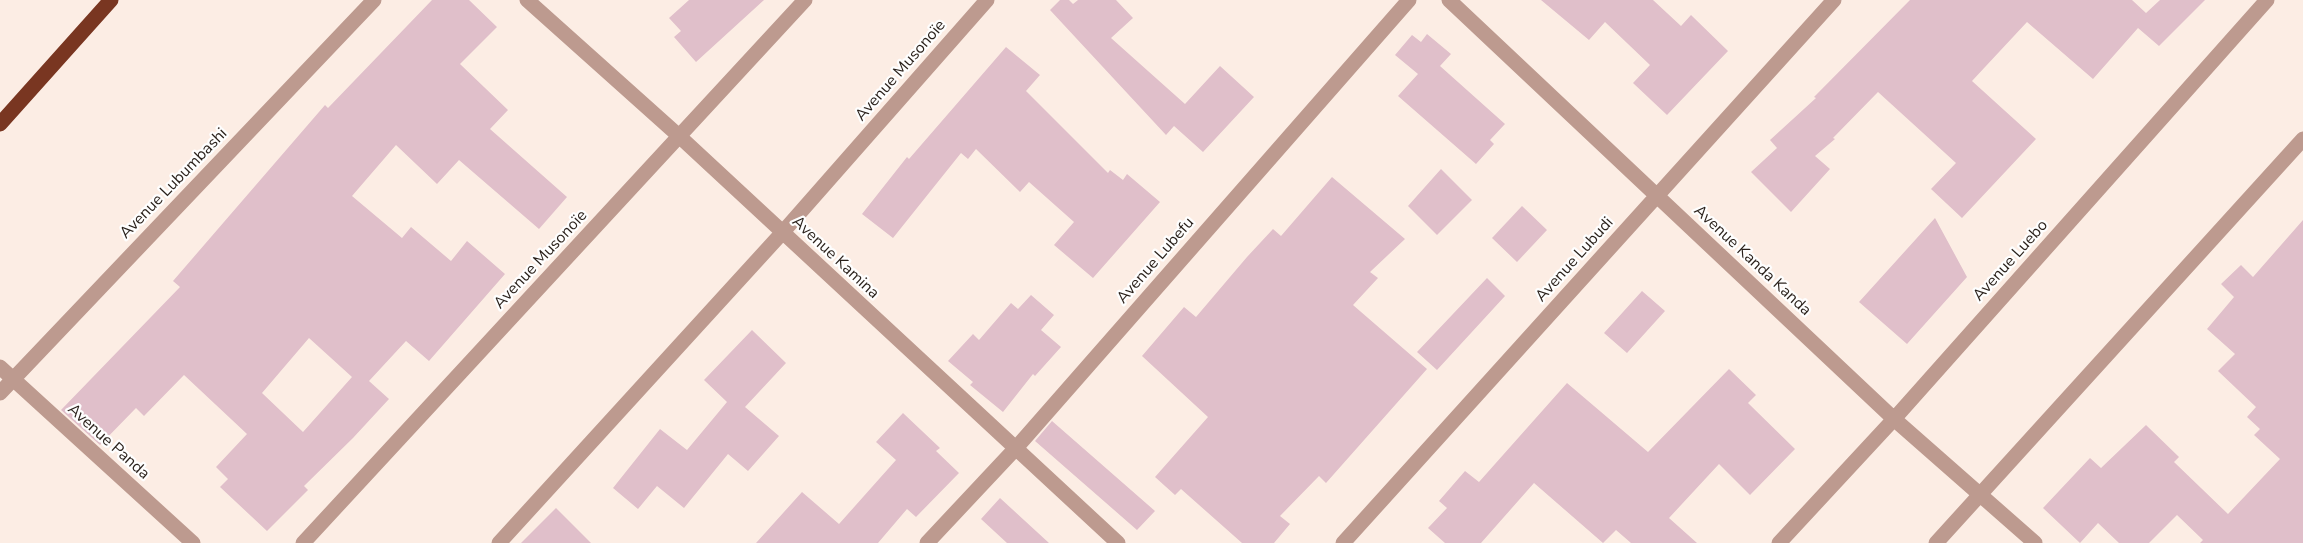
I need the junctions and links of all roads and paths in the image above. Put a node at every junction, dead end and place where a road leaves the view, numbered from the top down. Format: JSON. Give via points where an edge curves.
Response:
{"nodes":[{"id":1,"x":111,"y":0,"type":"edge"},
{"id":2,"x":374,"y":0,"type":"edge"},
{"id":3,"x":527,"y":0,"type":"edge"},
{"id":4,"x":805,"y":0,"type":"edge"},
{"id":5,"x":987,"y":0,"type":"edge"},
{"id":6,"x":1409,"y":0,"type":"edge"},
{"id":7,"x":1450,"y":0,"type":"edge"},
{"id":8,"x":1834,"y":0,"type":"edge"},
{"id":9,"x":2267,"y":0,"type":"edge"},
{"id":10,"x":0,"y":124,"type":"edge"},
{"id":11,"x":679,"y":136,"type":"junction"},
{"id":12,"x":2303,"y":138,"type":"edge"},
{"id":13,"x":1656,"y":196,"type":"junction"},
{"id":14,"x":782,"y":233,"type":"junction"},
{"id":15,"x":0,"y":367,"type":"edge"},
{"id":16,"x":13,"y":379,"type":"junction"},
{"id":17,"x":0,"y":393,"type":"edge"},
{"id":18,"x":1894,"y":419,"type":"junction"},
{"id":19,"x":1016,"y":448,"type":"junction"},
{"id":20,"x":1979,"y":495,"type":"junction"},
{"id":21,"x":193,"y":543,"type":"edge"},
{"id":22,"x":303,"y":543,"type":"edge"},
{"id":23,"x":499,"y":543,"type":"edge"},
{"id":24,"x":927,"y":543,"type":"edge"},
{"id":25,"x":1118,"y":543,"type":"edge"},
{"id":26,"x":1343,"y":543,"type":"edge"},
{"id":27,"x":1779,"y":543,"type":"edge"},
{"id":28,"x":1936,"y":543,"type":"edge"},
{"id":29,"x":2035,"y":543,"type":"edge"}],
"edges":[{"from":1,"to":10,"type":"highway"},
{"from":2,"to":16,"type":"street","name":"Avenue Lubumbashi"},
{"from":3,"to":11,"type":"street","name":"Avenue Kamina"},
{"from":4,"to":11,"type":"street","name":"Avenue Musonoïe"},
{"from":5,"to":14,"type":"street","name":"Avenue Musonoïe"},
{"from":6,"to":19,"type":"street","name":"Avenue Lubefu"},
{"from":7,"to":13,"type":"street","name":"Avenue Kanda Kanda"},
{"from":8,"to":13,"type":"street","name":"Avenue Lubudi"},
{"from":9,"to":18,"type":"street","name":"Avenue Luebo"},
{"from":11,"to":14,"type":"street","name":"Avenue Kamina"},
{"from":11,"to":22,"type":"street","name":"Avenue Musonoïe"},
{"from":12,"to":20,"type":"street"},
{"from":13,"to":18,"type":"street","name":"Avenue Kanda Kanda"},
{"from":13,"to":26,"type":"street","name":"Avenue Lubudi"},
{"from":14,"to":19,"type":"street","name":"Avenue Kamina"},
{"from":14,"to":23,"type":"street","name":"Avenue Musonoïe"},
{"from":15,"to":16,"type":"street","name":"Avenue Panda"},
{"from":16,"to":17,"type":"street","name":"Avenue Lubumbashi"},
{"from":16,"to":21,"type":"street","name":"Avenue Panda"},
{"from":18,"to":20,"type":"street","name":"Avenue Kanda Kanda"},
{"from":18,"to":27,"type":"street","name":"Avenue Luebo"},
{"from":19,"to":24,"type":"street","name":"Avenue Lubefu"},
{"from":19,"to":25,"type":"street","name":"Avenue Kamina"},
{"from":20,"to":28,"type":"street"},
{"from":20,"to":29,"type":"street","name":"Avenue Kanda Kanda"}]}
